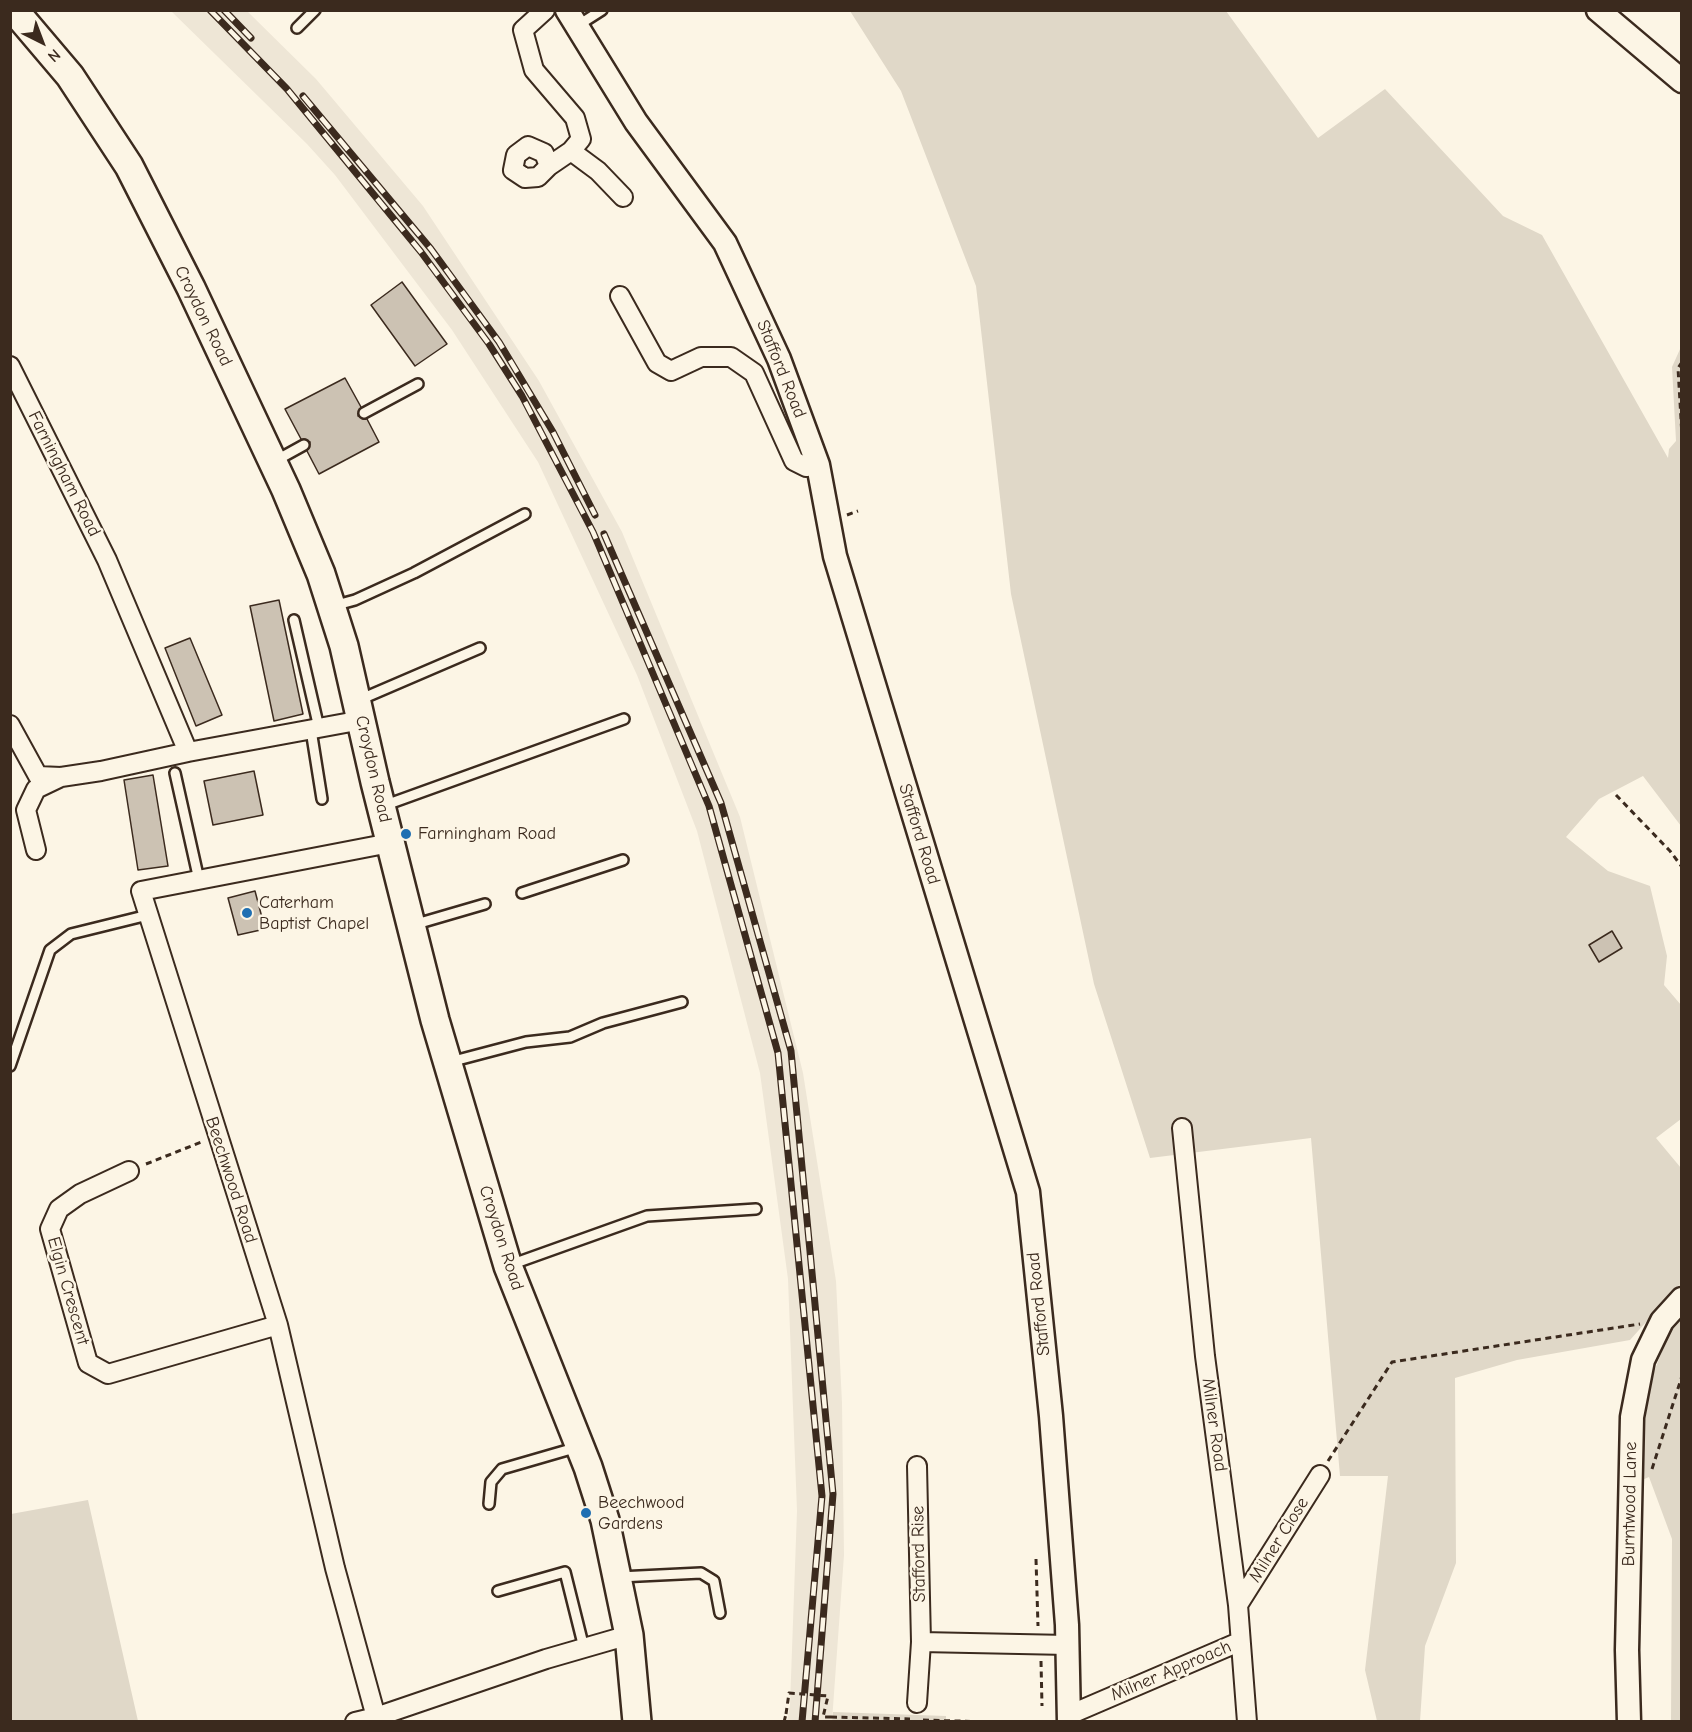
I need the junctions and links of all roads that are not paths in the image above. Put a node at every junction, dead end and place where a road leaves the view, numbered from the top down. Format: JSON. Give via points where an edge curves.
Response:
{"nodes":[{"id":1,"x":14,"y":10,"type":"edge"},
{"id":2,"x":315,"y":10,"type":"edge"},
{"id":3,"x":545,"y":10,"type":"edge"},
{"id":4,"x":602,"y":10,"type":"edge"},
{"id":5,"x":1598,"y":10,"type":"edge"},
{"id":6,"x":572,"y":18,"type":"edge"},
{"id":7,"x":297,"y":28,"type":"dead end"},
{"id":8,"x":1682,"y":81,"type":"edge"},
{"id":9,"x":572,"y":151,"type":"junction"},
{"id":10,"x":549,"y":166,"type":"dead end"},
{"id":11,"x":623,"y":197,"type":"dead end"},
{"id":12,"x":620,"y":296,"type":"dead end"},
{"id":13,"x":10,"y":366,"type":"edge"},
{"id":14,"x":418,"y":384,"type":"dead end"},
{"id":15,"x":364,"y":413,"type":"dead end"},
{"id":16,"x":304,"y":445,"type":"dead end"},
{"id":17,"x":273,"y":462,"type":"junction"},
{"id":18,"x":818,"y":465,"type":"junction"},
{"id":19,"x":525,"y":514,"type":"dead end"},
{"id":20,"x":332,"y":606,"type":"junction"},
{"id":21,"x":294,"y":620,"type":"dead end"},
{"id":22,"x":480,"y":648,"type":"dead end"},
{"id":23,"x":359,"y":711,"type":"junction"},
{"id":24,"x":624,"y":719,"type":"dead end"},
{"id":25,"x":10,"y":725,"type":"edge"},
{"id":26,"x":315,"y":729,"type":"junction"},
{"id":27,"x":188,"y":752,"type":"junction"},
{"id":28,"x":175,"y":773,"type":"dead end"},
{"id":29,"x":61,"y":777,"type":"junction"},
{"id":30,"x":322,"y":799,"type":"dead end"},
{"id":31,"x":381,"y":807,"type":"junction"},
{"id":32,"x":390,"y":843,"type":"junction"},
{"id":33,"x":36,"y":850,"type":"dead end"},
{"id":34,"x":623,"y":860,"type":"dead end"},
{"id":35,"x":199,"y":880,"type":"junction"},
{"id":36,"x":522,"y":893,"type":"dead end"},
{"id":37,"x":485,"y":904,"type":"dead end"},
{"id":38,"x":148,"y":915,"type":"junction"},
{"id":39,"x":411,"y":925,"type":"junction"},
{"id":40,"x":682,"y":1002,"type":"dead end"},
{"id":41,"x":448,"y":1063,"type":"junction"},
{"id":42,"x":10,"y":1066,"type":"edge"},
{"id":43,"x":1182,"y":1128,"type":"dead end"},
{"id":44,"x":129,"y":1171,"type":"road end"},
{"id":45,"x":756,"y":1209,"type":"dead end"},
{"id":46,"x":508,"y":1266,"type":"junction"},
{"id":47,"x":1682,"y":1299,"type":"edge"},
{"id":48,"x":278,"y":1325,"type":"junction"},
{"id":49,"x":580,"y":1447,"type":"junction"},
{"id":50,"x":917,"y":1466,"type":"dead end"},
{"id":51,"x":1320,"y":1475,"type":"road end"},
{"id":52,"x":489,"y":1504,"type":"dead end"},
{"id":53,"x":619,"y":1577,"type":"junction"},
{"id":54,"x":498,"y":1590,"type":"dead end"},
{"id":55,"x":1238,"y":1605,"type":"junction"},
{"id":56,"x":720,"y":1613,"type":"dead end"},
{"id":57,"x":629,"y":1635,"type":"junction"},
{"id":58,"x":1067,"y":1635,"type":"junction"},
{"id":59,"x":921,"y":1642,"type":"junction"},
{"id":60,"x":1239,"y":1642,"type":"junction"},
{"id":61,"x":584,"y":1648,"type":"junction"},
{"id":62,"x":917,"y":1703,"type":"dead end"},
{"id":63,"x":376,"y":1717,"type":"junction"},
{"id":64,"x":1069,"y":1718,"type":"edge"},
{"id":65,"x":355,"y":1722,"type":"edge"},
{"id":66,"x":638,"y":1722,"type":"edge"},
{"id":67,"x":1247,"y":1722,"type":"edge"},
{"id":68,"x":1629,"y":1722,"type":"edge"}],
"edges":[{"from":1,"to":17,"type":"main road","name":"Croydon Road","via":[[70,76],[129,166]]},
{"from":2,"to":7,"type":"lane"},
{"from":3,"to":9,"type":"street","via":[[523,30],[534,70],[575,118],[581,138]]},
{"from":4,"to":6,"type":"lane"},
{"from":5,"to":8,"type":"street"},
{"from":6,"to":18,"type":"street","name":"Stafford Road","via":[[636,122],[725,243],[779,359]]},
{"from":9,"to":10,"type":"street"},
{"from":9,"to":11,"type":"street"},
{"from":12,"to":18,"type":"street","via":[[657,363],[671,371],[701,357],[731,357],[754,374],[794,462],[806,467]]},
{"from":13,"to":27,"type":"street","name":"Farningham Road","via":[[107,560]]},
{"from":14,"to":15,"type":"lane"},
{"from":16,"to":17,"type":"lane"},
{"from":17,"to":20,"type":"main road","name":"Croydon Road"},
{"from":18,"to":58,"type":"street","name":"Stafford Road","via":[[835,556],[1028,1192],[1051,1416]]},
{"from":19,"to":20,"type":"lane","via":[[414,573],[355,600]]},
{"from":20,"to":23,"type":"main road","name":"Croydon Road"},
{"from":21,"to":26,"type":"lane"},
{"from":22,"to":23,"type":"lane"},
{"from":23,"to":26,"type":"street"},
{"from":23,"to":31,"type":"main road","name":"Croydon Road"},
{"from":24,"to":31,"type":"lane"},
{"from":25,"to":29,"type":"street","via":[[38,776]]},
{"from":26,"to":27,"type":"street"},
{"from":26,"to":30,"type":"lane"},
{"from":27,"to":29,"type":"street"},
{"from":28,"to":35,"type":"lane"},
{"from":29,"to":33,"type":"street","via":[[36,789],[26,810]]},
{"from":31,"to":32,"type":"main road","name":"Croydon Road"},
{"from":32,"to":35,"type":"street","name":"Beechwood Road"},
{"from":32,"to":39,"type":"main road","name":"Croydon Road"},
{"from":34,"to":36,"type":"lane"},
{"from":35,"to":38,"type":"street","name":"Beechwood Road","via":[[141,891]]},
{"from":37,"to":39,"type":"lane"},
{"from":38,"to":42,"type":"lane","via":[[71,934],[50,950]]},
{"from":38,"to":48,"type":"street","name":"Beechwood Road"},
{"from":39,"to":41,"type":"main road","name":"Croydon Road"},
{"from":40,"to":41,"type":"lane","via":[[603,1023],[570,1037],[526,1042]]},
{"from":41,"to":46,"type":"main road","name":"Croydon Road"},
{"from":43,"to":55,"type":"street","name":"Milner Road","via":[[1205,1356]]},
{"from":44,"to":48,"type":"street","name":"Elgin Crescent","via":[[80,1194],[59,1209],[50,1229],[88,1363],[108,1374]]},
{"from":45,"to":46,"type":"lane","via":[[647,1216]]},
{"from":46,"to":49,"type":"main road","name":"Croydon Road"},
{"from":47,"to":68,"type":"street","name":"Burntwood Lane","via":[[1662,1321],[1643,1360],[1632,1417]]},
{"from":48,"to":63,"type":"street","name":"Beechwood Road","via":[[335,1568]]},
{"from":49,"to":52,"type":"lane","via":[[502,1469],[492,1482]]},
{"from":49,"to":53,"type":"main road","name":"Croydon Road"},
{"from":50,"to":59,"type":"street","name":"Stafford Rise"},
{"from":51,"to":55,"type":"street","name":"Milner Close"},
{"from":53,"to":56,"type":"lane","via":[[701,1573],[714,1581]]},
{"from":53,"to":57,"type":"main road","name":"Croydon Road"},
{"from":54,"to":61,"type":"lane","via":[[565,1572]]},
{"from":55,"to":60,"type":"street","name":"Milner Road"},
{"from":57,"to":61,"type":"street"},
{"from":57,"to":66,"type":"main road","name":"Croydon Road"},
{"from":58,"to":59,"type":"street","via":[[1041,1644]]},
{"from":58,"to":64,"type":"street","name":"Stafford Road"},
{"from":59,"to":62,"type":"street","name":"Stafford Rise"},
{"from":60,"to":64,"type":"street","name":"Milner Approach"},
{"from":60,"to":67,"type":"street","name":"Milner Road"},
{"from":61,"to":63,"type":"street"},
{"from":63,"to":65,"type":"street"}]}
